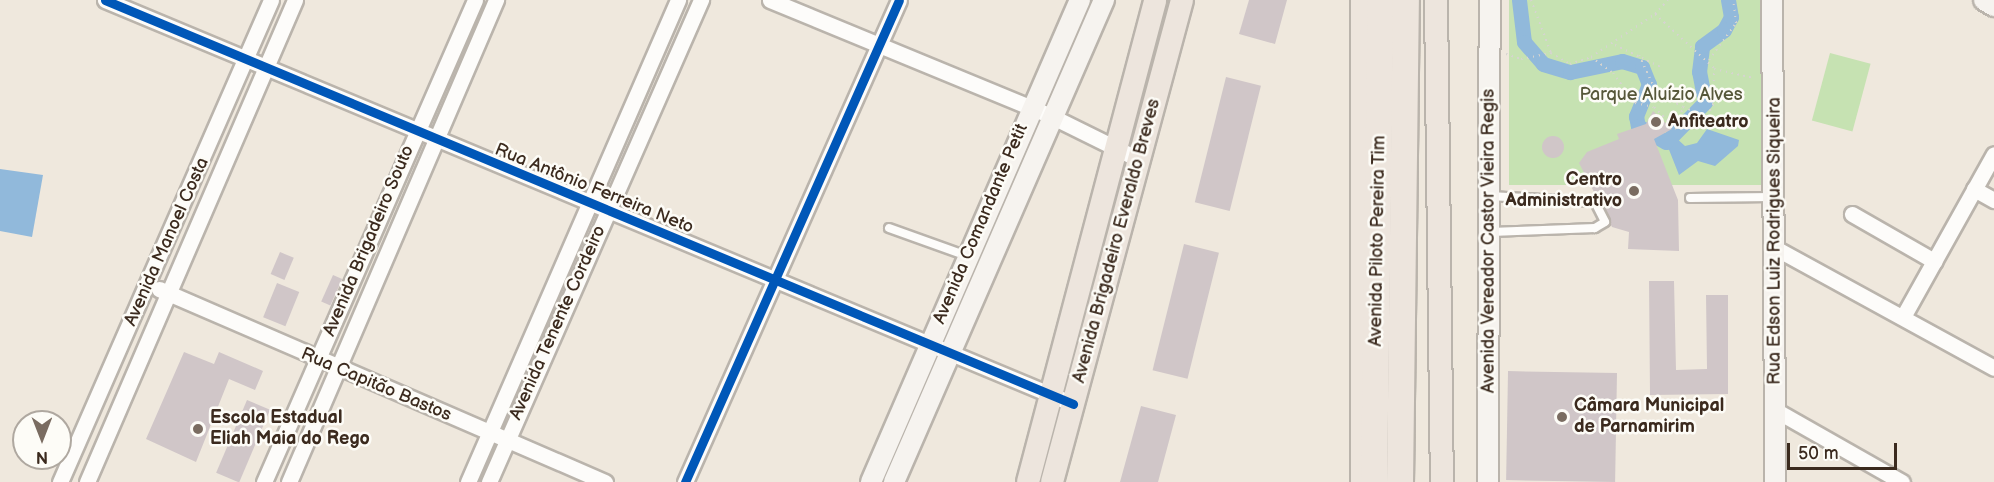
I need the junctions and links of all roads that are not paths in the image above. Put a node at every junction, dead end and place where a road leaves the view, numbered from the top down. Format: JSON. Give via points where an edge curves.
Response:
{"nodes":[{"id":1,"x":105,"y":0,"type":"edge"},
{"id":2,"x":271,"y":0,"type":"edge"},
{"id":3,"x":295,"y":0,"type":"edge"},
{"id":4,"x":475,"y":0,"type":"edge"},
{"id":5,"x":496,"y":0,"type":"edge"},
{"id":6,"x":678,"y":0,"type":"edge"},
{"id":7,"x":701,"y":0,"type":"edge"},
{"id":8,"x":770,"y":0,"type":"edge"},
{"id":9,"x":899,"y":0,"type":"edge"},
{"id":10,"x":1080,"y":0,"type":"edge"},
{"id":11,"x":1104,"y":0,"type":"edge"},
{"id":12,"x":1155,"y":0,"type":"edge"},
{"id":13,"x":1182,"y":0,"type":"edge"},
{"id":14,"x":1362,"y":0,"type":"edge"},
{"id":15,"x":1381,"y":0,"type":"edge"},
{"id":16,"x":1406,"y":0,"type":"edge"},
{"id":17,"x":1436,"y":0,"type":"edge"},
{"id":18,"x":1491,"y":0,"type":"edge"},
{"id":19,"x":1772,"y":0,"type":"edge"},
{"id":20,"x":1984,"y":0,"type":"edge"},
{"id":21,"x":1994,"y":6,"type":"edge"},
{"id":22,"x":881,"y":44,"type":"junction"},
{"id":23,"x":245,"y":61,"type":"junction"},
{"id":24,"x":266,"y":69,"type":"junction"},
{"id":25,"x":1030,"y":107,"type":"junction"},
{"id":26,"x":1051,"y":116,"type":"junction"},
{"id":27,"x":416,"y":134,"type":"junction"},
{"id":28,"x":437,"y":142,"type":"junction"},
{"id":29,"x":1117,"y":149,"type":"junction"},
{"id":30,"x":1994,"y":154,"type":"edge"},
{"id":31,"x":1140,"y":160,"type":"junction"},
{"id":32,"x":1974,"y":189,"type":"junction"},
{"id":33,"x":1490,"y":196,"type":"junction"},
{"id":34,"x":1776,"y":197,"type":"junction"},
{"id":35,"x":1690,"y":198,"type":"dead end"},
{"id":36,"x":1994,"y":200,"type":"edge"},
{"id":37,"x":589,"y":206,"type":"junction"},
{"id":38,"x":1390,"y":210,"type":"junction"},
{"id":39,"x":607,"y":213,"type":"junction"},
{"id":40,"x":1852,"y":214,"type":"dead end"},
{"id":41,"x":889,"y":228,"type":"dead end"},
{"id":42,"x":1490,"y":232,"type":"junction"},
{"id":43,"x":1777,"y":249,"type":"junction"},
{"id":44,"x":969,"y":257,"type":"junction"},
{"id":45,"x":1934,"y":261,"type":"junction"},
{"id":46,"x":776,"y":280,"type":"junction"},
{"id":47,"x":148,"y":284,"type":"junction"},
{"id":48,"x":168,"y":293,"type":"junction"},
{"id":49,"x":1904,"y":315,"type":"junction"},
{"id":50,"x":931,"y":345,"type":"junction"},
{"id":51,"x":952,"y":353,"type":"junction"},
{"id":52,"x":318,"y":361,"type":"junction"},
{"id":53,"x":1994,"y":368,"type":"edge"},
{"id":54,"x":340,"y":370,"type":"junction"},
{"id":55,"x":1051,"y":394,"type":"junction"},
{"id":56,"x":1073,"y":404,"type":"junction"},
{"id":57,"x":1775,"y":410,"type":"junction"},
{"id":58,"x":489,"y":432,"type":"junction"},
{"id":59,"x":507,"y":439,"type":"junction"},
{"id":60,"x":873,"y":476,"type":"edge"},
{"id":61,"x":895,"y":480,"type":"edge"},
{"id":62,"x":60,"y":482,"type":"edge"},
{"id":63,"x":87,"y":482,"type":"edge"},
{"id":64,"x":264,"y":482,"type":"edge"},
{"id":65,"x":289,"y":482,"type":"edge"},
{"id":66,"x":468,"y":482,"type":"edge"},
{"id":67,"x":489,"y":482,"type":"edge"},
{"id":68,"x":605,"y":482,"type":"edge"},
{"id":69,"x":685,"y":482,"type":"edge"},
{"id":70,"x":1028,"y":482,"type":"edge"},
{"id":71,"x":1052,"y":482,"type":"edge"},
{"id":72,"x":1362,"y":482,"type":"edge"},
{"id":73,"x":1374,"y":482,"type":"edge"},
{"id":74,"x":1400,"y":482,"type":"edge"},
{"id":75,"x":1442,"y":482,"type":"edge"},
{"id":76,"x":1488,"y":482,"type":"edge"},
{"id":77,"x":1775,"y":482,"type":"edge"},
{"id":78,"x":1902,"y":482,"type":"edge"}],
"edges":[{"from":1,"to":23,"type":"street","name":"Rua Antônio Ferreira Neto"},
{"from":2,"to":23,"type":"street","name":"Avenida Manoel Costa"},
{"from":3,"to":24,"type":"street","name":"Avenida Manoel Costa"},
{"from":4,"to":27,"type":"street","name":"Avenida Brigadeiro Souto"},
{"from":5,"to":28,"type":"street","name":"Avenida Brigadeiro Souto"},
{"from":6,"to":37,"type":"street","name":"Avenida Tenente Cordeiro"},
{"from":7,"to":39,"type":"street","name":"Avenida Tenente Cordeiro"},
{"from":8,"to":22,"type":"street"},
{"from":9,"to":22,"type":"street"},
{"from":10,"to":25,"type":"street","name":"Avenida Comandante Petit"},
{"from":11,"to":26,"type":"street","name":"Avenida Comandante Petit"},
{"from":12,"to":29,"type":"main road","name":"Avenida Brigadeiro Everaldo Breves"},
{"from":13,"to":31,"type":"main road","name":"Avenida Brigadeiro Everaldo Breves"},
{"from":14,"to":72,"type":"main road"},
{"from":15,"to":38,"type":"highway","name":"Avenida Piloto Pereira Tim"},
{"from":16,"to":38,"type":"highway","name":"Avenida Piloto Pereira Tim"},
{"from":17,"to":75,"type":"main road"},
{"from":18,"to":33,"type":"street","name":"Avenida Vereador Castor Vieira Regis"},
{"from":19,"to":34,"type":"street","name":"Rua Edson Luiz Rodrigues Siqueira"},
{"from":20,"to":21,"type":"street"},
{"from":22,"to":25,"type":"street"},
{"from":22,"to":46,"type":"street"},
{"from":23,"to":24,"type":"street","name":"Rua Antônio Ferreira Neto"},
{"from":23,"to":47,"type":"street","name":"Avenida Manoel Costa"},
{"from":24,"to":27,"type":"street","name":"Rua Antônio Ferreira Neto"},
{"from":24,"to":48,"type":"street","name":"Avenida Manoel Costa"},
{"from":25,"to":26,"type":"street"},
{"from":25,"to":44,"type":"street","name":"Avenida Comandante Petit"},
{"from":26,"to":29,"type":"street"},
{"from":26,"to":51,"type":"street","name":"Avenida Comandante Petit"},
{"from":27,"to":28,"type":"street","name":"Rua Antônio Ferreira Neto"},
{"from":27,"to":52,"type":"street","name":"Avenida Brigadeiro Souto"},
{"from":28,"to":37,"type":"street","name":"Rua Antônio Ferreira Neto"},
{"from":28,"to":54,"type":"street","name":"Avenida Brigadeiro Souto"},
{"from":29,"to":31,"type":"street"},
{"from":29,"to":55,"type":"main road","name":"Avenida Brigadeiro Everaldo Breves"},
{"from":30,"to":32,"type":"street"},
{"from":31,"to":56,"type":"main road","name":"Avenida Brigadeiro Everaldo Breves"},
{"from":32,"to":36,"type":"street"},
{"from":32,"to":45,"type":"street"},
{"from":33,"to":42,"type":"street","name":"Avenida Vereador Castor Vieira Regis"},
{"from":33,"to":42,"type":"lane","via":[[1595,202],[1605,222],[1595,228]]},
{"from":34,"to":35,"type":"lane"},
{"from":34,"to":43,"type":"street","name":"Rua Edson Luiz Rodrigues Siqueira"},
{"from":37,"to":39,"type":"street","name":"Rua Antônio Ferreira Neto"},
{"from":37,"to":58,"type":"street","name":"Avenida Tenente Cordeiro"},
{"from":38,"to":73,"type":"highway","name":"Avenida Piloto Pereira Tim"},
{"from":38,"to":74,"type":"highway","name":"Avenida Piloto Pereira Tim"},
{"from":39,"to":46,"type":"street","name":"Rua Antônio Ferreira Neto"},
{"from":39,"to":59,"type":"street","name":"Avenida Tenente Cordeiro"},
{"from":40,"to":45,"type":"street"},
{"from":41,"to":44,"type":"lane"},
{"from":42,"to":76,"type":"street","name":"Avenida Vereador Castor Vieira Regis"},
{"from":43,"to":49,"type":"street"},
{"from":43,"to":57,"type":"street","name":"Rua Edson Luiz Rodrigues Siqueira"},
{"from":44,"to":50,"type":"street","name":"Avenida Comandante Petit"},
{"from":45,"to":49,"type":"street"},
{"from":46,"to":50,"type":"street","name":"Rua Antônio Ferreira Neto"},
{"from":46,"to":69,"type":"street"},
{"from":47,"to":48,"type":"street","name":"Rua Capitão Bastos"},
{"from":47,"to":62,"type":"street","name":"Avenida Manoel Costa"},
{"from":48,"to":52,"type":"street","name":"Rua Capitão Bastos"},
{"from":48,"to":63,"type":"street","name":"Avenida Manoel Costa"},
{"from":49,"to":53,"type":"street"},
{"from":50,"to":51,"type":"street","name":"Rua Antônio Ferreira Neto"},
{"from":50,"to":60,"type":"street","name":"Avenida Comandante Petit"},
{"from":51,"to":55,"type":"street","name":"Rua Antônio Ferreira Neto"},
{"from":51,"to":61,"type":"street","name":"Avenida Comandante Petit"},
{"from":52,"to":54,"type":"street","name":"Rua Capitão Bastos"},
{"from":52,"to":64,"type":"street","name":"Avenida Brigadeiro Souto"},
{"from":54,"to":58,"type":"street","name":"Rua Capitão Bastos"},
{"from":54,"to":65,"type":"street","name":"Avenida Brigadeiro Souto"},
{"from":55,"to":56,"type":"street","name":"Rua Antônio Ferreira Neto"},
{"from":55,"to":70,"type":"main road","name":"Avenida Brigadeiro Everaldo Breves"},
{"from":56,"to":71,"type":"main road","name":"Avenida Brigadeiro Everaldo Breves"},
{"from":57,"to":77,"type":"street","name":"Rua Edson Luiz Rodrigues Siqueira"},
{"from":57,"to":78,"type":"street"},
{"from":58,"to":59,"type":"street","name":"Rua Capitão Bastos"},
{"from":58,"to":66,"type":"street","name":"Avenida Tenente Cordeiro"},
{"from":59,"to":67,"type":"street","name":"Avenida Tenente Cordeiro"},
{"from":59,"to":68,"type":"street","name":"Rua Capitão Bastos"},
{"from":60,"to":61,"type":"street"}]}
